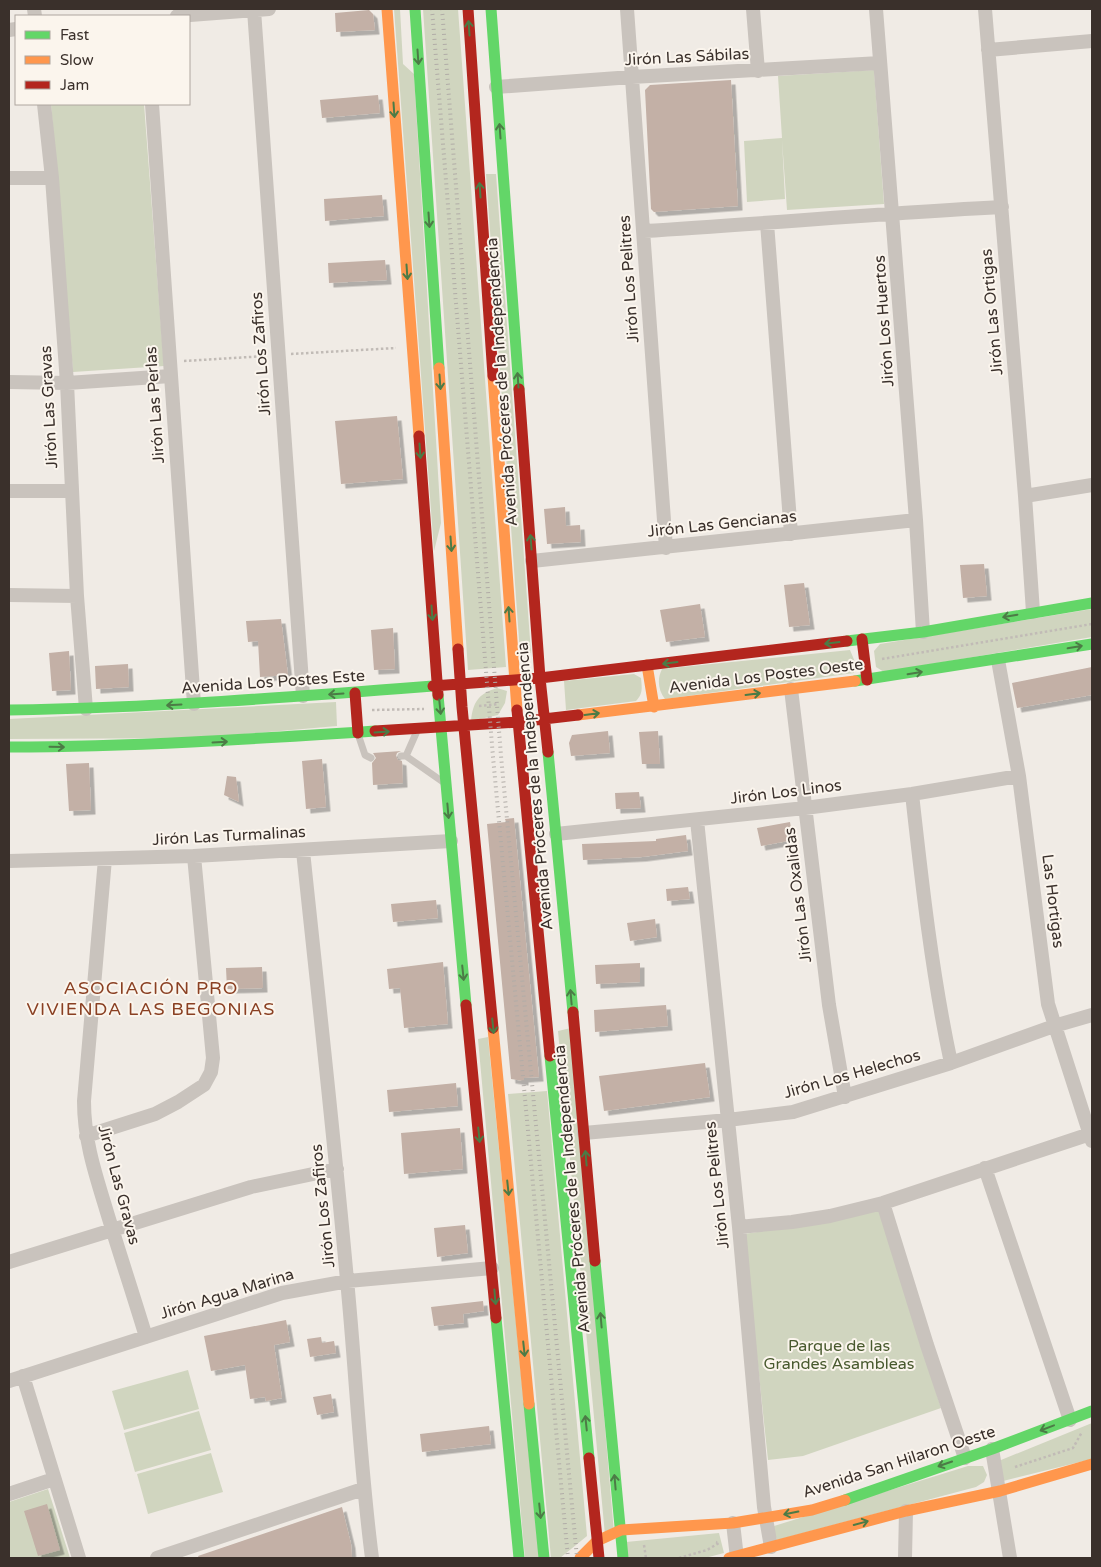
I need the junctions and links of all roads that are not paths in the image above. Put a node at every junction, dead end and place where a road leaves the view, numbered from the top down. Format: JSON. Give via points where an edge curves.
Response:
{"nodes":[{"id":1,"x":269,"y":9,"type":"edge"},
{"id":2,"x":387,"y":9,"type":"edge"},
{"id":3,"x":415,"y":9,"type":"edge"},
{"id":4,"x":468,"y":9,"type":"edge"},
{"id":5,"x":491,"y":9,"type":"edge"},
{"id":6,"x":627,"y":9,"type":"edge"},
{"id":7,"x":753,"y":9,"type":"edge"},
{"id":8,"x":876,"y":9,"type":"edge"},
{"id":9,"x":985,"y":9,"type":"edge"},
{"id":10,"x":254,"y":10,"type":"junction"},
{"id":11,"x":190,"y":15,"type":"edge"},
{"id":12,"x":1092,"y":41,"type":"edge"},
{"id":13,"x":988,"y":50,"type":"junction"},
{"id":14,"x":880,"y":63,"type":"junction"},
{"id":15,"x":758,"y":71,"type":"junction"},
{"id":16,"x":632,"y":77,"type":"junction"},
{"id":17,"x":496,"y":87,"type":"junction"},
{"id":18,"x":44,"y":105,"type":"edge"},
{"id":19,"x":152,"y":105,"type":"edge"},
{"id":20,"x":9,"y":178,"type":"edge"},
{"id":21,"x":52,"y":178,"type":"junction"},
{"id":22,"x":1002,"y":207,"type":"junction"},
{"id":23,"x":893,"y":213,"type":"junction"},
{"id":24,"x":767,"y":223,"type":"junction"},
{"id":25,"x":644,"y":231,"type":"junction"},
{"id":26,"x":171,"y":376,"type":"junction"},
{"id":27,"x":9,"y":382,"type":"edge"},
{"id":28,"x":67,"y":383,"type":"junction"},
{"id":29,"x":1092,"y":485,"type":"edge"},
{"id":30,"x":9,"y":490,"type":"edge"},
{"id":31,"x":71,"y":491,"type":"junction"},
{"id":32,"x":1025,"y":496,"type":"junction"},
{"id":33,"x":916,"y":520,"type":"junction"},
{"id":34,"x":790,"y":534,"type":"junction"},
{"id":35,"x":666,"y":548,"type":"junction"},
{"id":36,"x":532,"y":561,"type":"junction"},
{"id":37,"x":9,"y":595,"type":"edge"},
{"id":38,"x":77,"y":596,"type":"junction"},
{"id":39,"x":1092,"y":603,"type":"edge"},
{"id":40,"x":1033,"y":612,"type":"junction"},
{"id":41,"x":923,"y":632,"type":"junction"},
{"id":42,"x":862,"y":639,"type":"junction"},
{"id":43,"x":1092,"y":644,"type":"edge"},
{"id":44,"x":998,"y":660,"type":"junction"},
{"id":45,"x":647,"y":666,"type":"junction"},
{"id":46,"x":540,"y":678,"type":"junction"},
{"id":47,"x":514,"y":680,"type":"junction"},
{"id":48,"x":867,"y":680,"type":"junction"},
{"id":49,"x":461,"y":685,"type":"junction"},
{"id":50,"x":437,"y":686,"type":"junction"},
{"id":51,"x":792,"y":689,"type":"junction"},
{"id":52,"x":355,"y":692,"type":"junction"},
{"id":53,"x":303,"y":696,"type":"junction"},
{"id":54,"x":194,"y":704,"type":"junction"},
{"id":55,"x":654,"y":707,"type":"junction"},
{"id":56,"x":86,"y":709,"type":"junction"},
{"id":57,"x":9,"y":710,"type":"edge"},
{"id":58,"x":544,"y":720,"type":"junction"},
{"id":59,"x":518,"y":722,"type":"junction"},
{"id":60,"x":464,"y":726,"type":"junction"},
{"id":61,"x":442,"y":728,"type":"junction"},
{"id":62,"x":417,"y":730,"type":"junction"},
{"id":63,"x":358,"y":733,"type":"junction"},
{"id":64,"x":9,"y":746,"type":"edge"},
{"id":65,"x":371,"y":758,"type":"dead end"},
{"id":66,"x":1019,"y":776,"type":"junction"},
{"id":67,"x":446,"y":784,"type":"junction"},
{"id":68,"x":912,"y":794,"type":"junction"},
{"id":69,"x":805,"y":808,"type":"junction"},
{"id":70,"x":697,"y":820,"type":"junction"},
{"id":71,"x":556,"y":834,"type":"junction"},
{"id":72,"x":451,"y":841,"type":"junction"},
{"id":73,"x":303,"y":851,"type":"junction"},
{"id":74,"x":194,"y":856,"type":"junction"},
{"id":75,"x":105,"y":859,"type":"junction"},
{"id":76,"x":9,"y":860,"type":"edge"},
{"id":77,"x":1092,"y":1015,"type":"edge"},
{"id":78,"x":1054,"y":1026,"type":"junction"},
{"id":79,"x":951,"y":1063,"type":"junction"},
{"id":80,"x":845,"y":1097,"type":"junction"},
{"id":81,"x":728,"y":1120,"type":"junction"},
{"id":82,"x":584,"y":1133,"type":"junction"},
{"id":83,"x":86,"y":1136,"type":"junction"},
{"id":84,"x":1091,"y":1137,"type":"edge"},
{"id":85,"x":985,"y":1168,"type":"junction"},
{"id":86,"x":337,"y":1169,"type":"junction"},
{"id":87,"x":883,"y":1203,"type":"junction"},
{"id":88,"x":739,"y":1227,"type":"junction"},
{"id":89,"x":112,"y":1229,"type":"junction"},
{"id":90,"x":9,"y":1262,"type":"edge"},
{"id":91,"x":492,"y":1268,"type":"junction"},
{"id":92,"x":348,"y":1281,"type":"junction"},
{"id":93,"x":146,"y":1337,"type":"junction"},
{"id":94,"x":23,"y":1376,"type":"junction"},
{"id":95,"x":9,"y":1381,"type":"edge"},
{"id":96,"x":1092,"y":1411,"type":"edge"},
{"id":97,"x":1070,"y":1420,"type":"junction"},
{"id":98,"x":992,"y":1449,"type":"junction"},
{"id":99,"x":965,"y":1458,"type":"junction"},
{"id":100,"x":1092,"y":1464,"type":"edge"},
{"id":101,"x":54,"y":1479,"type":"junction"},
{"id":102,"x":364,"y":1489,"type":"junction"},
{"id":103,"x":1000,"y":1492,"type":"junction"},
{"id":104,"x":9,"y":1494,"type":"edge"},
{"id":105,"x":906,"y":1511,"type":"junction"},
{"id":106,"x":766,"y":1518,"type":"junction"},
{"id":107,"x":733,"y":1523,"type":"junction"},
{"id":108,"x":621,"y":1530,"type":"junction"},
{"id":109,"x":597,"y":1541,"type":"junction"},
{"id":110,"x":771,"y":1547,"type":"junction"},
{"id":111,"x":79,"y":1558,"type":"edge"},
{"id":112,"x":157,"y":1558,"type":"edge"},
{"id":113,"x":372,"y":1558,"type":"edge"},
{"id":114,"x":519,"y":1558,"type":"edge"},
{"id":115,"x":544,"y":1558,"type":"edge"},
{"id":116,"x":580,"y":1558,"type":"edge"},
{"id":117,"x":599,"y":1558,"type":"edge"},
{"id":118,"x":623,"y":1558,"type":"edge"},
{"id":119,"x":734,"y":1558,"type":"edge"},
{"id":120,"x":905,"y":1558,"type":"edge"},
{"id":121,"x":1010,"y":1558,"type":"edge"}],
"edges":[{"from":1,"to":10,"type":"street"},
{"from":2,"to":50,"type":"main road","one_way":true},
{"from":3,"to":49,"type":"main road","one_way":true},
{"from":47,"to":4,"type":"main road","name":"Avenida Próceres de la Independencia","one_way":true},
{"from":5,"to":17,"type":"main road","name":"Avenida Próceres de la Independencia"},
{"from":6,"to":16,"type":"street","name":"Jirón Los Pelitres"},
{"from":7,"to":15,"type":"street"},
{"from":8,"to":14,"type":"street","name":"Jirón Los Huertos"},
{"from":9,"to":13,"type":"street","name":"Jirón Las Ortigas"},
{"from":10,"to":11,"type":"street"},
{"from":10,"to":53,"type":"street","name":"Jirón Los Zafiros"},
{"from":12,"to":13,"type":"street"},
{"from":13,"to":22,"type":"street","name":"Jirón Las Ortigas"},
{"from":14,"to":15,"type":"street","name":"Jirón Las Sábilas"},
{"from":14,"to":23,"type":"street","name":"Jirón Los Huertos"},
{"from":15,"to":16,"type":"street","name":"Jirón Las Sábilas"},
{"from":16,"to":17,"type":"street","name":"Jirón Las Sábilas"},
{"from":16,"to":25,"type":"street","name":"Jirón Los Pelitres"},
{"from":36,"to":17,"type":"main road","name":"Avenida Próceres de la Independencia","one_way":true},
{"from":18,"to":21,"type":"street","name":"Jirón Las Gravas"},
{"from":19,"to":26,"type":"street","name":"Jirón Las Perlas"},
{"from":20,"to":21,"type":"street"},
{"from":21,"to":28,"type":"street","name":"Jirón Las Gravas"},
{"from":22,"to":23,"type":"street"},
{"from":22,"to":32,"type":"street","name":"Jirón Las Ortigas"},
{"from":23,"to":24,"type":"street"},
{"from":23,"to":33,"type":"street","name":"Jirón Los Huertos"},
{"from":24,"to":25,"type":"street"},
{"from":24,"to":34,"type":"street"},
{"from":25,"to":35,"type":"street","name":"Jirón Los Pelitres"},
{"from":26,"to":28,"type":"street"},
{"from":26,"to":54,"type":"street","name":"Jirón Las Perlas"},
{"from":27,"to":28,"type":"street"},
{"from":28,"to":31,"type":"street","name":"Jirón Las Gravas"},
{"from":29,"to":32,"type":"street"},
{"from":30,"to":31,"type":"street"},
{"from":31,"to":38,"type":"street","name":"Jirón Las Gravas"},
{"from":32,"to":40,"type":"street","name":"Jirón Las Ortigas"},
{"from":33,"to":34,"type":"street","name":"Jirón Las Gencianas"},
{"from":33,"to":41,"type":"street","name":"Jirón Los Huertos"},
{"from":34,"to":35,"type":"street","name":"Jirón Las Gencianas"},
{"from":35,"to":36,"type":"street","name":"Jirón Las Gencianas"},
{"from":36,"to":46,"type":"main road","name":"Avenida Próceres de la Independencia"},
{"from":37,"to":38,"type":"street"},
{"from":38,"to":56,"type":"street","name":"Jirón Las Gravas"},
{"from":39,"to":40,"type":"main road","name":"Avenida Los Postes Oeste"},
{"from":40,"to":41,"type":"main road","name":"Avenida Los Postes Oeste","one_way":true},
{"from":41,"to":42,"type":"main road","name":"Avenida Los Postes Oeste"},
{"from":42,"to":45,"type":"main road","name":"Avenida Los Postes Oeste","one_way":true},
{"from":42,"to":48,"type":"main road"},
{"from":44,"to":43,"type":"main road","name":"Avenida Los Postes Oeste","one_way":true},
{"from":48,"to":44,"type":"main road","name":"Avenida Los Postes Oeste","one_way":true},
{"from":44,"to":66,"type":"street","name":"Las Hortigas"},
{"from":45,"to":46,"type":"main road","name":"Avenida Los Postes Oeste"},
{"from":45,"to":55,"type":"main road"},
{"from":46,"to":47,"type":"main road","name":"Avenida Los Postes Este"},
{"from":46,"to":58,"type":"main road","name":"Avenida Próceres de la Independencia"},
{"from":47,"to":49,"type":"main road","name":"Avenida Los Postes Este"},
{"from":47,"to":59,"type":"main road","name":"Avenida Próceres de la Independencia"},
{"from":48,"to":51,"type":"main road","name":"Avenida Los Postes Oeste"},
{"from":49,"to":50,"type":"main road","name":"Avenida Los Postes Este"},
{"from":49,"to":60,"type":"main road"},
{"from":50,"to":52,"type":"main road","name":"Avenida Los Postes Este"},
{"from":50,"to":61,"type":"main road","one_way":true},
{"from":55,"to":51,"type":"main road","name":"Avenida Los Postes Oeste","one_way":true},
{"from":51,"to":69,"type":"street","name":"Jirón Las Oxalidas"},
{"from":52,"to":53,"type":"main road","name":"Avenida Los Postes Este","one_way":true},
{"from":52,"to":63,"type":"main road"},
{"from":53,"to":54,"type":"main road","name":"Avenida Los Postes Este"},
{"from":54,"to":56,"type":"main road","name":"Avenida Los Postes Este","one_way":true},
{"from":58,"to":55,"type":"main road","name":"Avenida Los Postes Oeste","one_way":true},
{"from":56,"to":57,"type":"main road","name":"Avenida Los Postes Este"},
{"from":58,"to":59,"type":"main road","name":"Avenida Los Postes Oeste"},
{"from":58,"to":71,"type":"main road","name":"Avenida Próceres de la Independencia"},
{"from":59,"to":60,"type":"main road","name":"Avenida Los Postes Oeste"},
{"from":109,"to":59,"type":"main road","name":"Avenida Próceres de la Independencia","one_way":true},
{"from":60,"to":61,"type":"main road","name":"Avenida Los Postes Oeste"},
{"from":60,"to":115,"type":"main road","one_way":true},
{"from":61,"to":62,"type":"main road"},
{"from":61,"to":67,"type":"main road"},
{"from":63,"to":62,"type":"main road","one_way":true},
{"from":62,"to":67,"type":"lane","via":[[404,756]]},
{"from":64,"to":63,"type":"main road","one_way":true,"via":[[76,747]]},
{"from":63,"to":65,"type":"lane","via":[[365,756]]},
{"from":66,"to":68,"type":"street","name":"Jirón Los Linos"},
{"from":66,"to":78,"type":"street","name":"Las Hortigas","via":[[1048,1004]]},
{"from":67,"to":72,"type":"main road","one_way":true},
{"from":68,"to":69,"type":"street","name":"Jirón Los Linos"},
{"from":68,"to":79,"type":"street","via":[[936,989]]},
{"from":69,"to":70,"type":"street","name":"Jirón Los Linos"},
{"from":69,"to":80,"type":"street","name":"Jirón Las Oxalidas","via":[[829,1005]]},
{"from":70,"to":71,"type":"street","name":"Jirón Los Linos"},
{"from":70,"to":81,"type":"street","name":"Jirón Los Pelitres"},
{"from":82,"to":71,"type":"main road","name":"Avenida Próceres de la Independencia","one_way":true},
{"from":72,"to":73,"type":"street","name":"Jirón Las Turmalinas"},
{"from":72,"to":91,"type":"main road","one_way":true},
{"from":73,"to":74,"type":"street","name":"Jirón Las Turmalinas"},
{"from":73,"to":86,"type":"street","name":"Jirón Los Zafiros"},
{"from":74,"to":75,"type":"street","name":"Jirón Las Turmalinas"},
{"from":74,"to":83,"type":"street","via":[[213,1058],[211,1072],[204,1084],[155,1114]]},
{"from":75,"to":76,"type":"street","name":"Jirón Las Turmalinas"},
{"from":75,"to":83,"type":"street","name":"Jirón Las Gravas","via":[[84,1101]]},
{"from":77,"to":78,"type":"street","name":"Jirón Los Helechos"},
{"from":78,"to":79,"type":"street","name":"Jirón Los Helechos"},
{"from":78,"to":84,"type":"street","name":"Las Hortigas"},
{"from":79,"to":80,"type":"street","name":"Jirón Los Helechos"},
{"from":80,"to":81,"type":"street","name":"Jirón Los Helechos","via":[[793,1112]]},
{"from":81,"to":82,"type":"street","name":"Jirón Los Helechos"},
{"from":81,"to":88,"type":"street","name":"Jirón Los Pelitres"},
{"from":108,"to":82,"type":"main road","name":"Avenida Próceres de la Independencia","one_way":true},
{"from":83,"to":89,"type":"street","name":"Jirón Las Gravas"},
{"from":84,"to":85,"type":"street"},
{"from":85,"to":87,"type":"street"},
{"from":85,"to":97,"type":"street"},
{"from":86,"to":89,"type":"street","via":[[251,1187]]},
{"from":86,"to":92,"type":"street","name":"Jirón Los Zafiros"},
{"from":87,"to":88,"type":"street","via":[[801,1221]]},
{"from":87,"to":99,"type":"street"},
{"from":88,"to":106,"type":"street","name":"Jirón Los Pelitres"},
{"from":89,"to":90,"type":"street"},
{"from":89,"to":93,"type":"street","name":"Jirón Las Gravas"},
{"from":91,"to":92,"type":"street","name":"Jirón Agua Marina"},
{"from":91,"to":114,"type":"main road","one_way":true},
{"from":92,"to":93,"type":"street","name":"Jirón Agua Marina","via":[[282,1294]]},
{"from":92,"to":102,"type":"street","name":"Jirón Los Zafiros"},
{"from":93,"to":94,"type":"street","name":"Jirón Agua Marina"},
{"from":94,"to":95,"type":"street","name":"Jirón Agua Marina"},
{"from":94,"to":101,"type":"street"},
{"from":96,"to":97,"type":"main road","name":"Avenida San Hilaron Oeste"},
{"from":97,"to":98,"type":"main road","name":"Avenida San Hilaron Oeste","one_way":true},
{"from":98,"to":99,"type":"main road","name":"Avenida San Hilaron Oeste"},
{"from":98,"to":103,"type":"street"},
{"from":99,"to":106,"type":"main road","name":"Avenida San Hilaron Oeste","one_way":true,"via":[[812,1510]]},
{"from":100,"to":103,"type":"main road"},
{"from":101,"to":104,"type":"street"},
{"from":101,"to":111,"type":"street"},
{"from":102,"to":112,"type":"street"},
{"from":102,"to":113,"type":"street","name":"Jirón Los Zafiros"},
{"from":103,"to":105,"type":"main road"},
{"from":103,"to":121,"type":"street"},
{"from":110,"to":105,"type":"main road","one_way":true},
{"from":105,"to":120,"type":"street"},
{"from":106,"to":107,"type":"main road","name":"Avenida San Hilaron Oeste"},
{"from":106,"to":110,"type":"street","name":"Jirón Los Pelitres"},
{"from":107,"to":108,"type":"main road","name":"Avenida San Hilaron Oeste"},
{"from":107,"to":119,"type":"street"},
{"from":108,"to":109,"type":"main road","name":"Avenida San Hilaron Oeste"},
{"from":108,"to":118,"type":"main road","name":"Avenida Próceres de la Independencia"},
{"from":109,"to":116,"type":"main road"},
{"from":109,"to":117,"type":"main road","name":"Avenida Próceres de la Independencia"},
{"from":110,"to":119,"type":"main road"}]}
